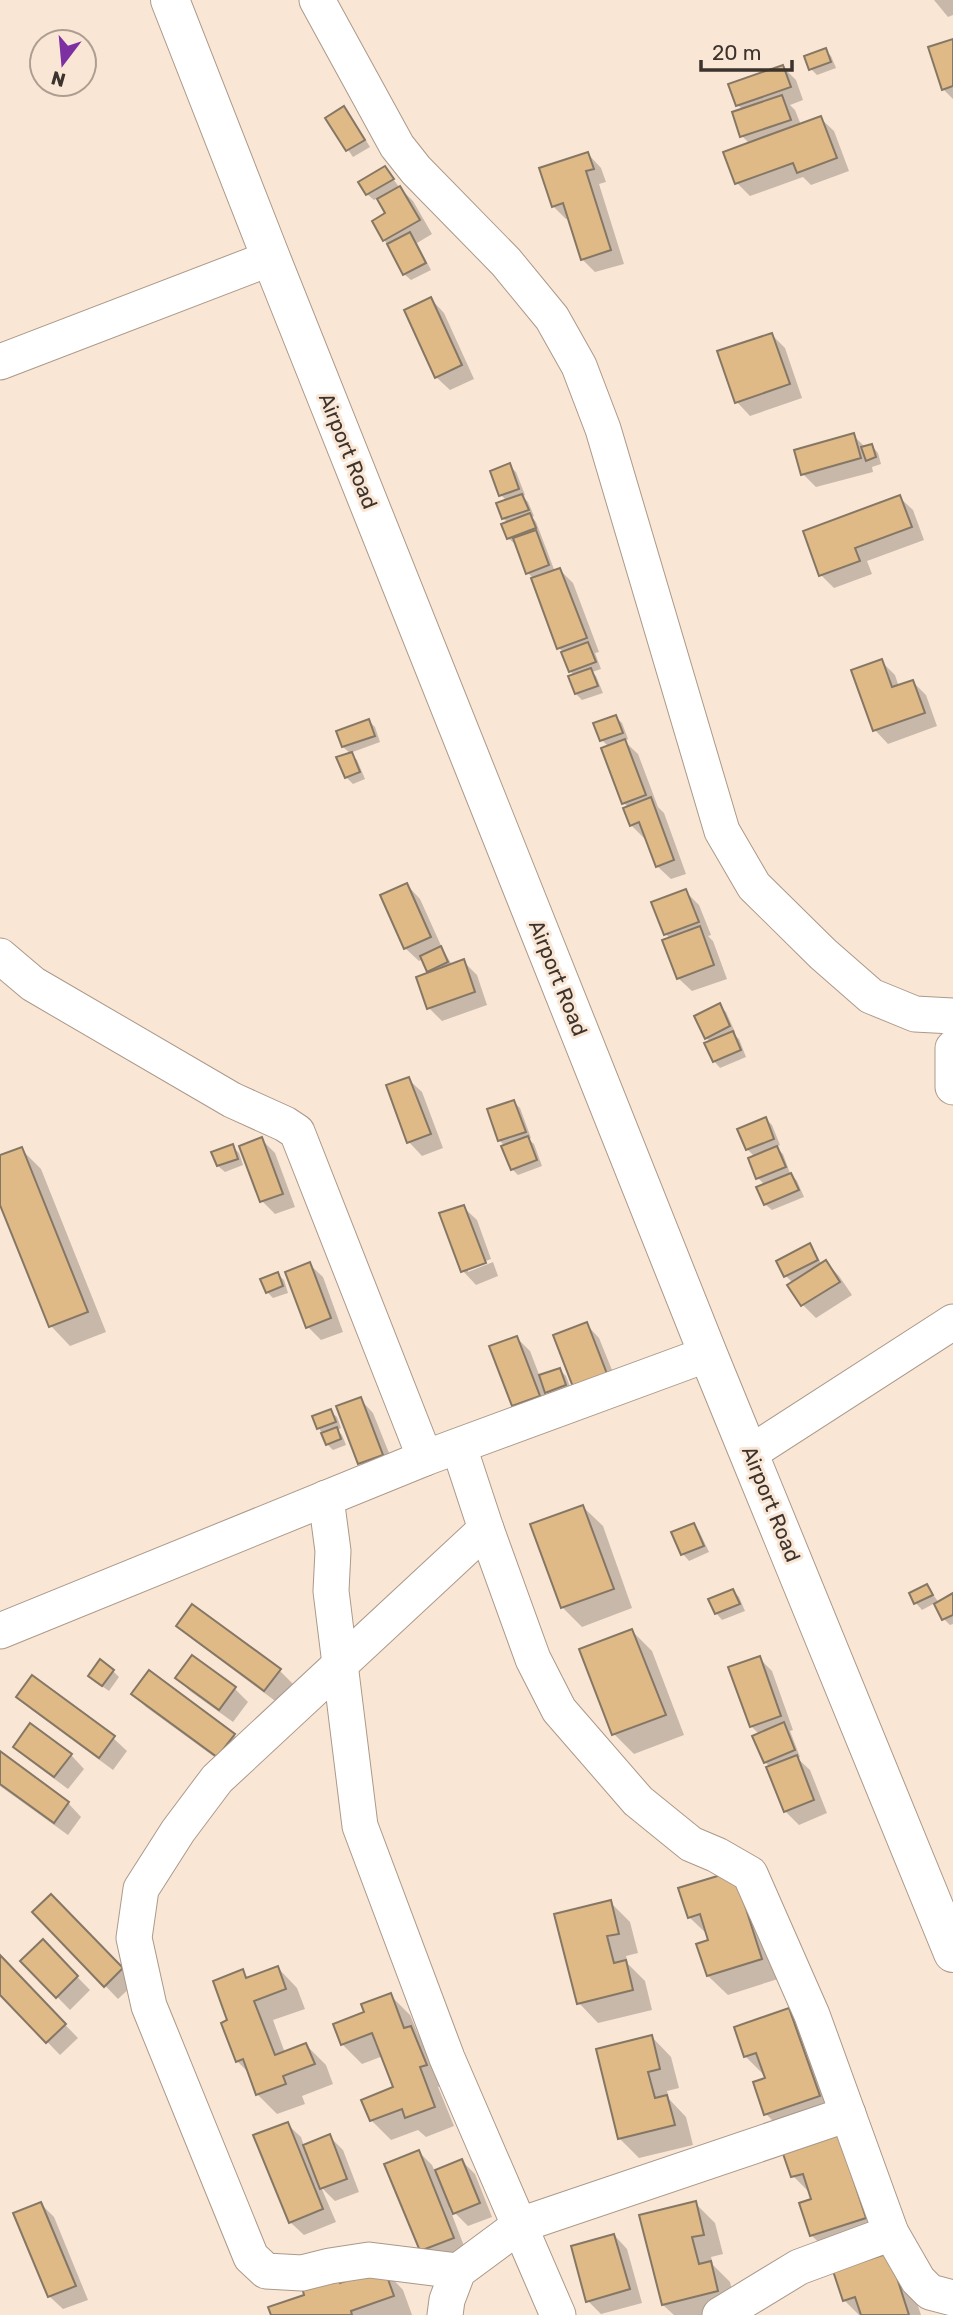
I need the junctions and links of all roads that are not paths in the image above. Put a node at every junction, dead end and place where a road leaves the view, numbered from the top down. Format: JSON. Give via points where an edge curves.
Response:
{"nodes":[{"id":1,"x":170,"y":0,"type":"edge"},
{"id":2,"x":317,"y":0,"type":"edge"},
{"id":3,"x":271,"y":258,"type":"junction"},
{"id":4,"x":0,"y":362,"type":"edge"},
{"id":5,"x":0,"y":956,"type":"edge"},
{"id":6,"x":953,"y":1016,"type":"edge"},
{"id":7,"x":953,"y":1048,"type":"edge"},
{"id":8,"x":953,"y":1087,"type":"edge"},
{"id":9,"x":953,"y":1322,"type":"edge"},
{"id":10,"x":708,"y":1354,"type":"junction"},
{"id":11,"x":459,"y":1447,"type":"junction"},
{"id":12,"x":750,"y":1453,"type":"junction"},
{"id":13,"x":425,"y":1458,"type":"junction"},
{"id":14,"x":326,"y":1498,"type":"junction"},
{"id":15,"x":486,"y":1529,"type":"junction"},
{"id":16,"x":0,"y":1631,"type":"edge"},
{"id":17,"x":341,"y":1666,"type":"junction"},
{"id":18,"x":953,"y":1953,"type":"edge"},
{"id":19,"x":848,"y":2114,"type":"junction"},
{"id":20,"x":520,"y":2225,"type":"junction"},
{"id":21,"x":891,"y":2233,"type":"junction"},
{"id":22,"x":458,"y":2271,"type":"junction"},
{"id":23,"x":953,"y":2298,"type":"edge"},
{"id":24,"x":446,"y":2315,"type":"edge"},
{"id":25,"x":558,"y":2315,"type":"edge"},
{"id":26,"x":720,"y":2315,"type":"edge"}],
"edges":[{"from":1,"to":3,"type":"highway","name":"Airport Road"},
{"from":2,"to":6,"type":"street","via":[[397,146],[537,299],[579,366],[603,429],[722,831],[754,886],[871,996],[915,1014]]},
{"from":3,"to":4,"type":"street"},
{"from":3,"to":10,"type":"highway","name":"Airport Road"},
{"from":5,"to":13,"type":"street","via":[[33,984],[232,1101],[297,1132]]},
{"from":7,"to":8,"type":"street"},
{"from":9,"to":12,"type":"street"},
{"from":10,"to":11,"type":"street"},
{"from":10,"to":12,"type":"highway","name":"Airport Road"},
{"from":11,"to":13,"type":"street"},
{"from":11,"to":15,"type":"street"},
{"from":12,"to":18,"type":"highway","name":"Airport Road"},
{"from":13,"to":14,"type":"street"},
{"from":14,"to":16,"type":"street"},
{"from":14,"to":17,"type":"street"},
{"from":15,"to":17,"type":"street"},
{"from":15,"to":19,"type":"street","via":[[533,1659],[559,1710],[638,1801],[691,1844],[750,1874],[812,2015]]},
{"from":17,"to":20,"type":"street","via":[[360,1826],[447,2058]]},
{"from":17,"to":22,"type":"street","via":[[217,1779],[141,1889],[134,1938],[149,2006],[251,2257],[266,2271],[302,2273],[369,2260]]},
{"from":19,"to":20,"type":"street"},
{"from":19,"to":21,"type":"street"},
{"from":20,"to":22,"type":"street"},
{"from":20,"to":25,"type":"street"},
{"from":21,"to":23,"type":"street","via":[[918,2280],[930,2292]]},
{"from":21,"to":26,"type":"street","via":[[799,2267]]},
{"from":22,"to":24,"type":"street"}]}
